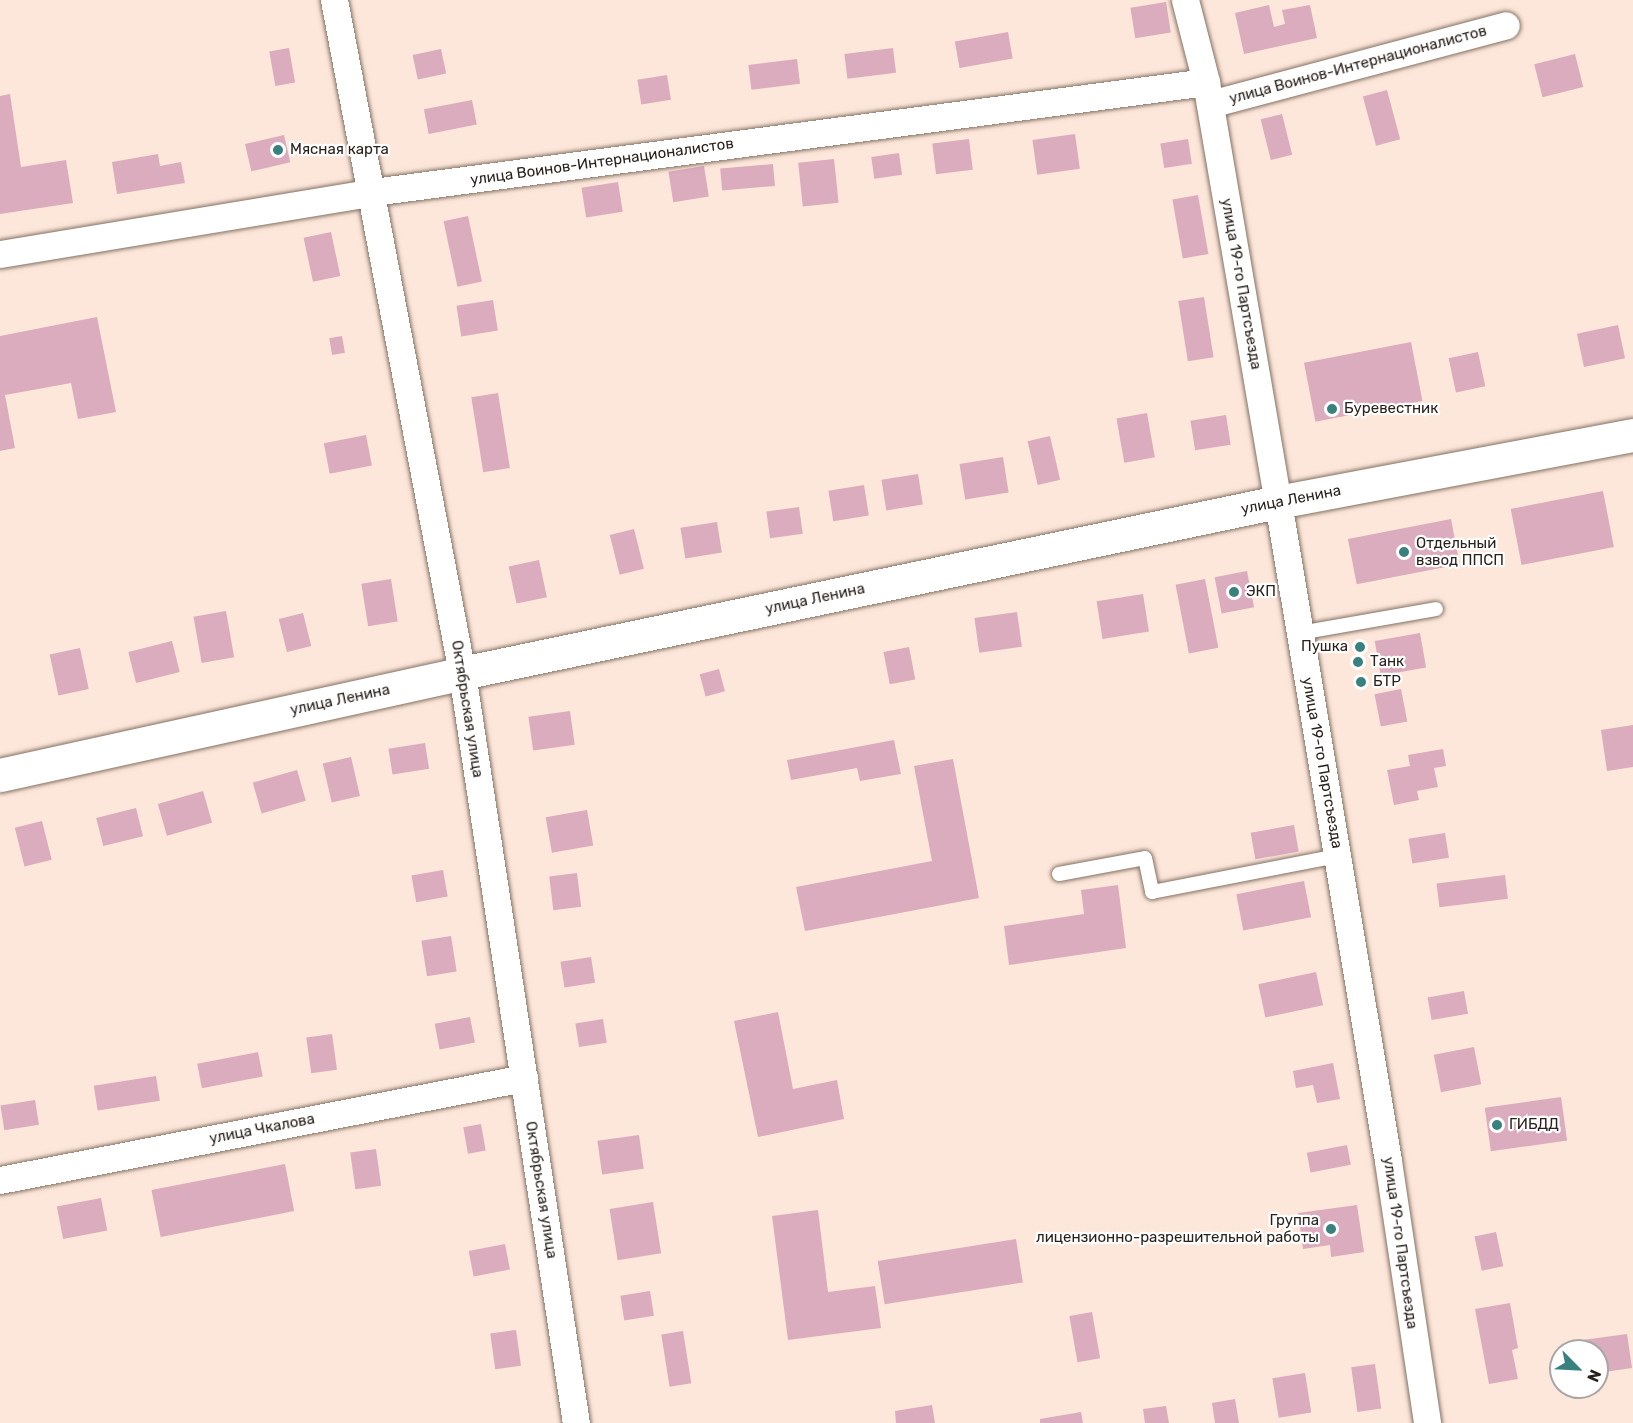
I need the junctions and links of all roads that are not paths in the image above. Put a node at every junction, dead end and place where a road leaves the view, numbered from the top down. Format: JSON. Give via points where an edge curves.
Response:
{"nodes":[{"id":1,"x":334,"y":0,"type":"edge"},
{"id":2,"x":1185,"y":0,"type":"edge"},
{"id":3,"x":1506,"y":25,"type":"dead end"},
{"id":4,"x":1208,"y":93,"type":"junction"},
{"id":5,"x":373,"y":192,"type":"junction"},
{"id":6,"x":0,"y":254,"type":"edge"},
{"id":7,"x":1633,"y":435,"type":"edge"},
{"id":8,"x":1278,"y":502,"type":"junction"},
{"id":9,"x":1436,"y":609,"type":"dead end"},
{"id":10,"x":1300,"y":633,"type":"junction"},
{"id":11,"x":462,"y":673,"type":"junction"},
{"id":12,"x":0,"y":775,"type":"edge"},
{"id":13,"x":1337,"y":856,"type":"junction"},
{"id":14,"x":1059,"y":874,"type":"dead end"},
{"id":15,"x":524,"y":1078,"type":"junction"},
{"id":16,"x":0,"y":1180,"type":"edge"},
{"id":17,"x":576,"y":1423,"type":"edge"},
{"id":18,"x":1427,"y":1423,"type":"edge"}],
"edges":[{"from":1,"to":5,"type":"street","name":"Октябрьская улица"},
{"from":2,"to":4,"type":"street","name":"улица 19-го Партсъезда"},
{"from":3,"to":4,"type":"street","name":"улица Воинов-Интернационалистов"},
{"from":4,"to":5,"type":"street","name":"улица Воинов-Интернационалистов"},
{"from":4,"to":8,"type":"street","name":"улица 19-го Партсъезда"},
{"from":5,"to":6,"type":"street","name":"улица Воинов-Интернационалистов"},
{"from":5,"to":11,"type":"street","name":"Октябрьская улица"},
{"from":7,"to":8,"type":"main road","name":"улица Ленина"},
{"from":8,"to":10,"type":"street","name":"улица 19-го Партсъезда"},
{"from":8,"to":11,"type":"main road","name":"улица Ленина"},
{"from":9,"to":10,"type":"lane"},
{"from":10,"to":13,"type":"street","name":"улица 19-го Партсъезда"},
{"from":11,"to":12,"type":"main road","name":"улица Ленина"},
{"from":11,"to":15,"type":"street","name":"Октябрьская улица"},
{"from":13,"to":14,"type":"lane","via":[[1152,892],[1145,858]]},
{"from":13,"to":18,"type":"street","name":"улица 19-го Партсъезда"},
{"from":15,"to":16,"type":"street","name":"улица Чкалова"},
{"from":15,"to":17,"type":"street","name":"Октябрьская улица"}]}
